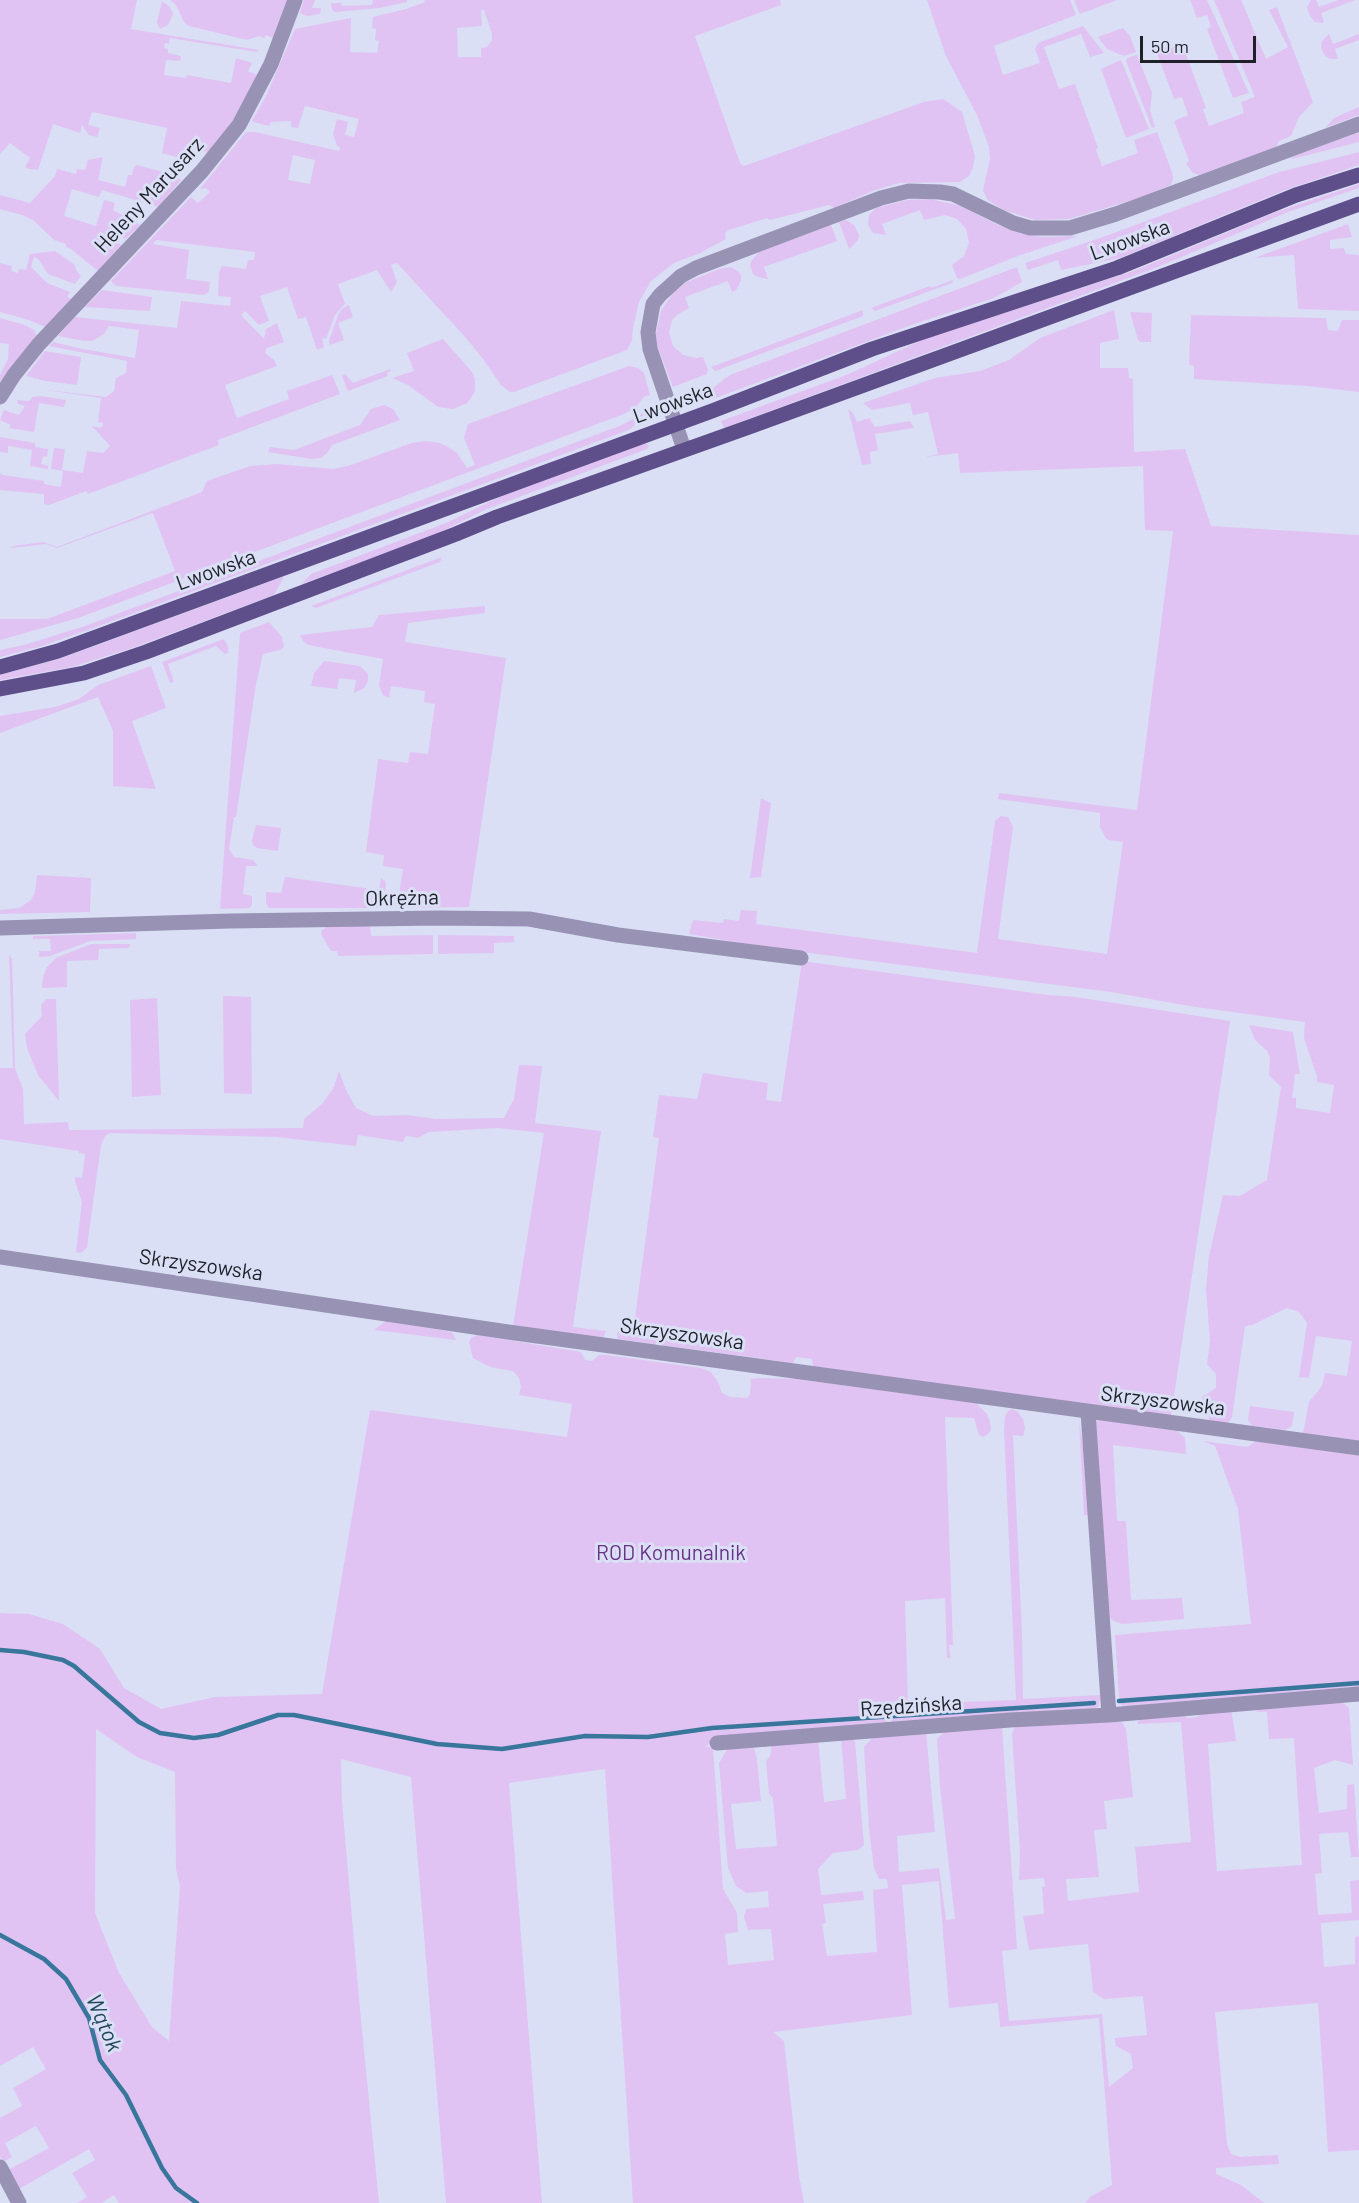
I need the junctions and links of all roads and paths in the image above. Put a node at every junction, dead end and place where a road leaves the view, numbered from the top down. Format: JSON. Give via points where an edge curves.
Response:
{"nodes":[{"id":1,"x":295,"y":0,"type":"edge"},
{"id":2,"x":1359,"y":124,"type":"edge"},
{"id":3,"x":1359,"y":175,"type":"edge"},
{"id":4,"x":1359,"y":204,"type":"edge"},
{"id":5,"x":0,"y":397,"type":"edge"},
{"id":6,"x":676,"y":425,"type":"junction"},
{"id":7,"x":684,"y":449,"type":"junction"},
{"id":8,"x":0,"y":667,"type":"edge"},
{"id":9,"x":0,"y":689,"type":"edge"},
{"id":10,"x":0,"y":928,"type":"edge"},
{"id":11,"x":801,"y":958,"type":"dead end"},
{"id":12,"x":0,"y":1257,"type":"edge"},
{"id":13,"x":1088,"y":1412,"type":"junction"},
{"id":14,"x":1359,"y":1448,"type":"edge"},
{"id":15,"x":1359,"y":1694,"type":"edge"},
{"id":16,"x":1108,"y":1715,"type":"junction"},
{"id":17,"x":717,"y":1743,"type":"dead end"},
{"id":18,"x":0,"y":2168,"type":"edge"},
{"id":19,"x":19,"y":2203,"type":"edge"}],
"edges":[{"from":1,"to":5,"type":"street","name":"Heleny Marusarz","via":[[271,64],[239,125],[194,180],[39,344]]},
{"from":2,"to":6,"type":"street","via":[[1070,228],[1030,228],[953,195],[909,191],[696,268],[681,276],[653,304],[648,332]]},
{"from":3,"to":6,"type":"main road","name":"Lwowska","via":[[1296,195],[1117,268],[882,345]]},
{"from":4,"to":7,"type":"main road"},
{"from":6,"to":7,"type":"street"},
{"from":6,"to":8,"type":"main road","name":"Lwowska","via":[[58,651]]},
{"from":7,"to":9,"type":"main road","via":[[146,652],[84,673]]},
{"from":10,"to":11,"type":"street","name":"Okrężna","via":[[230,921],[529,919],[618,936]]},
{"from":12,"to":13,"type":"street","name":"Skrzyszowska"},
{"from":13,"to":14,"type":"street","name":"Skrzyszowska"},
{"from":13,"to":16,"type":"street"},
{"from":15,"to":16,"type":"street","name":"Rzędzińska"},
{"from":16,"to":17,"type":"street","name":"Rzędzińska"},
{"from":18,"to":19,"type":"street"}]}
